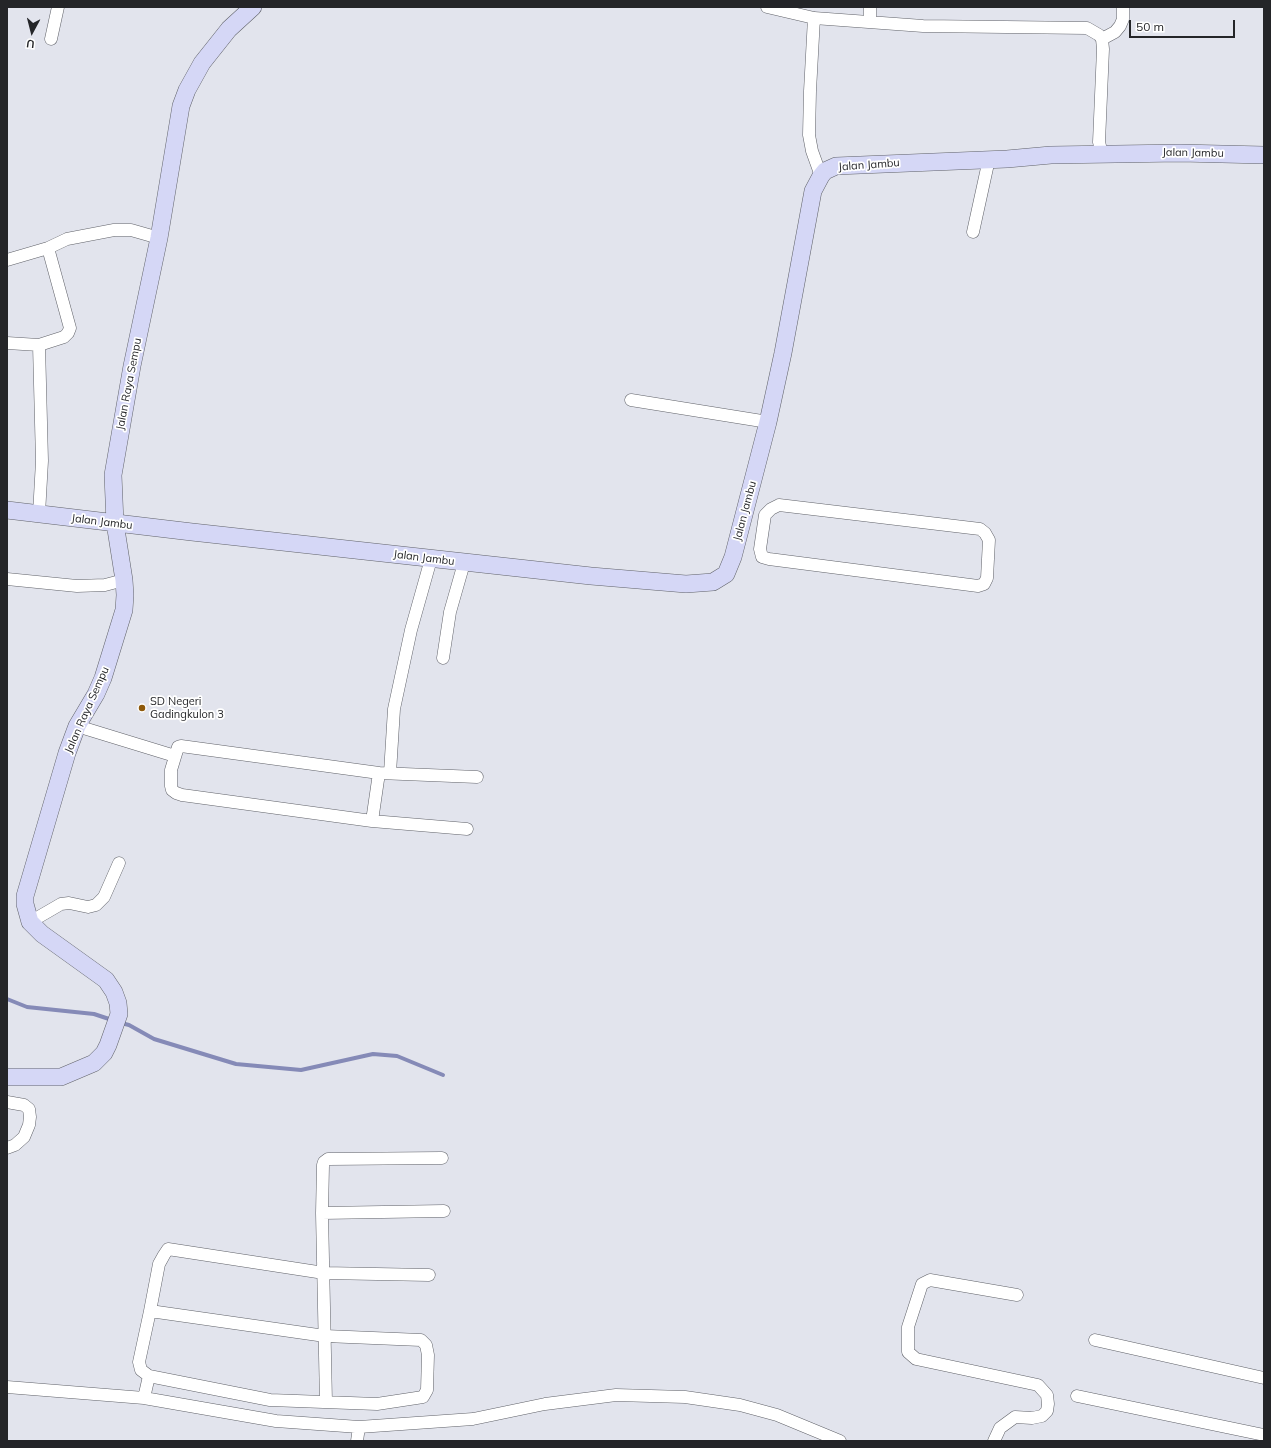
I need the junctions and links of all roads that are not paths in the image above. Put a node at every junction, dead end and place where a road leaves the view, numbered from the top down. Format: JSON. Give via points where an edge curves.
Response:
{"nodes":[{"id":1,"x":58,"y":7,"type":"edge"},
{"id":2,"x":253,"y":7,"type":"edge"},
{"id":3,"x":767,"y":7,"type":"edge"},
{"id":4,"x":870,"y":7,"type":"edge"},
{"id":5,"x":1123,"y":7,"type":"edge"},
{"id":6,"x":814,"y":18,"type":"junction"},
{"id":7,"x":870,"y":22,"type":"junction"},
{"id":8,"x":51,"y":39,"type":"dead end"},
{"id":9,"x":1102,"y":39,"type":"junction"},
{"id":10,"x":1102,"y":154,"type":"junction"},
{"id":11,"x":1264,"y":155,"type":"edge"},
{"id":12,"x":989,"y":159,"type":"junction"},
{"id":13,"x":821,"y":176,"type":"junction"},
{"id":14,"x":972,"y":232,"type":"dead end"},
{"id":15,"x":159,"y":238,"type":"junction"},
{"id":16,"x":48,"y":248,"type":"junction"},
{"id":17,"x":7,"y":260,"type":"edge"},
{"id":18,"x":7,"y":343,"type":"edge"},
{"id":19,"x":39,"y":345,"type":"junction"},
{"id":20,"x":631,"y":400,"type":"dead end"},
{"id":21,"x":768,"y":422,"type":"junction"},
{"id":22,"x":7,"y":510,"type":"edge"},
{"id":23,"x":745,"y":512,"type":"junction"},
{"id":24,"x":39,"y":514,"type":"junction"},
{"id":25,"x":765,"y":515,"type":"junction"},
{"id":26,"x":115,"y":523,"type":"junction"},
{"id":27,"x":431,"y":559,"type":"junction"},
{"id":28,"x":464,"y":563,"type":"junction"},
{"id":29,"x":7,"y":579,"type":"edge"},
{"id":30,"x":124,"y":580,"type":"junction"},
{"id":31,"x":443,"y":658,"type":"dead end"},
{"id":32,"x":77,"y":726,"type":"junction"},
{"id":33,"x":175,"y":756,"type":"junction"},
{"id":34,"x":384,"y":773,"type":"junction"},
{"id":35,"x":477,"y":777,"type":"dead end"},
{"id":36,"x":372,"y":821,"type":"junction"},
{"id":37,"x":467,"y":830,"type":"dead end"},
{"id":38,"x":119,"y":863,"type":"dead end"},
{"id":39,"x":30,"y":922,"type":"junction"},
{"id":40,"x":7,"y":1077,"type":"edge"},
{"id":41,"x":7,"y":1102,"type":"edge"},
{"id":42,"x":7,"y":1148,"type":"edge"},
{"id":43,"x":442,"y":1158,"type":"dead end"},
{"id":44,"x":444,"y":1211,"type":"dead end"},
{"id":45,"x":322,"y":1214,"type":"junction"},
{"id":46,"x":324,"y":1273,"type":"junction"},
{"id":47,"x":429,"y":1275,"type":"dead end"},
{"id":48,"x":1017,"y":1295,"type":"dead end"},
{"id":49,"x":150,"y":1311,"type":"junction"},
{"id":50,"x":325,"y":1336,"type":"junction"},
{"id":51,"x":1095,"y":1340,"type":"dead end"},
{"id":52,"x":149,"y":1376,"type":"junction"},
{"id":53,"x":1264,"y":1378,"type":"edge"},
{"id":54,"x":7,"y":1387,"type":"edge"},
{"id":55,"x":1077,"y":1396,"type":"dead end"},
{"id":56,"x":144,"y":1398,"type":"junction"},
{"id":57,"x":326,"y":1402,"type":"junction"},
{"id":58,"x":359,"y":1427,"type":"junction"},
{"id":59,"x":1264,"y":1435,"type":"edge"},
{"id":60,"x":357,"y":1441,"type":"edge"},
{"id":61,"x":840,"y":1441,"type":"edge"},
{"id":62,"x":994,"y":1441,"type":"edge"}],
"edges":[{"from":1,"to":8,"type":"street"},
{"from":2,"to":15,"type":"street","name":"Jalan Raya Sempu","via":[[229,29],[202,63],[186,90]]},
{"from":3,"to":6,"type":"street"},
{"from":4,"to":7,"type":"street"},
{"from":5,"to":9,"type":"street","via":[[1120,26],[1116,32]]},
{"from":6,"to":7,"type":"street"},
{"from":6,"to":13,"type":"street","via":[[809,135]]},
{"from":7,"to":9,"type":"street","via":[[923,26],[1087,28]]},
{"from":9,"to":10,"type":"street","via":[[1099,142]]},
{"from":10,"to":11,"type":"street","name":"Jalan Jambu"},
{"from":10,"to":12,"type":"street","name":"Jalan Jambu"},
{"from":12,"to":13,"type":"street","name":"Jalan Jambu","via":[[836,166]]},
{"from":12,"to":14,"type":"street"},
{"from":13,"to":21,"type":"street","name":"Jalan Jambu","via":[[813,191],[808,211]]},
{"from":15,"to":16,"type":"street","via":[[131,230],[114,230],[67,239]]},
{"from":15,"to":26,"type":"street","name":"Jalan Raya Sempu","via":[[132,366],[113,475]]},
{"from":16,"to":17,"type":"street"},
{"from":16,"to":19,"type":"street","via":[[70,328],[64,337]]},
{"from":18,"to":19,"type":"street"},
{"from":19,"to":24,"type":"street","via":[[42,461]]},
{"from":20,"to":21,"type":"street"},
{"from":21,"to":23,"type":"street","name":"Jalan Jambu"},
{"from":22,"to":24,"type":"street","name":"Jalan Jambu"},
{"from":23,"to":25,"type":"street"},
{"from":23,"to":28,"type":"street","name":"Jalan Jambu","via":[[726,574],[713,582],[686,584],[644,581]]},
{"from":24,"to":26,"type":"street","name":"Jalan Jambu"},
{"from":25,"to":25,"type":"street","via":[[779,505],[980,529],[989,540],[987,578],[984,584],[978,586],[769,559],[762,557],[760,549]]},
{"from":26,"to":27,"type":"street","name":"Jalan Jambu"},
{"from":26,"to":30,"type":"street","name":"Jalan Raya Sempu"},
{"from":27,"to":28,"type":"street","name":"Jalan Jambu"},
{"from":27,"to":34,"type":"street","via":[[411,630],[394,709]]},
{"from":28,"to":31,"type":"street","via":[[450,612]]},
{"from":29,"to":30,"type":"street","via":[[77,586],[105,585]]},
{"from":30,"to":32,"type":"street","name":"Jalan Raya Sempu","via":[[124,610],[115,642],[96,694]]},
{"from":32,"to":33,"type":"street"},
{"from":32,"to":39,"type":"street","name":"Jalan Raya Sempu","via":[[25,896]]},
{"from":33,"to":34,"type":"street","via":[[178,747],[189,746]]},
{"from":33,"to":36,"type":"street","via":[[172,790],[182,795]]},
{"from":34,"to":35,"type":"street"},
{"from":34,"to":36,"type":"street"},
{"from":36,"to":37,"type":"street"},
{"from":38,"to":39,"type":"street","via":[[104,897],[96,905],[88,907],[61,904]]},
{"from":39,"to":40,"type":"street","via":[[42,934],[106,980],[118,1003],[117,1021],[104,1053],[94,1063],[61,1077]]},
{"from":41,"to":42,"type":"street","via":[[24,1104],[29,1109],[30,1117],[24,1137]]},
{"from":43,"to":45,"type":"street","via":[[326,1160],[323,1165]]},
{"from":44,"to":45,"type":"street"},
{"from":45,"to":46,"type":"street"},
{"from":46,"to":47,"type":"street"},
{"from":46,"to":49,"type":"street","via":[[168,1249],[159,1264]]},
{"from":46,"to":50,"type":"street"},
{"from":48,"to":62,"type":"street","via":[[930,1280],[922,1284],[908,1327],[908,1352],[916,1358],[1038,1385],[1047,1395],[1047,1411],[1042,1416],[1014,1417],[1000,1428]]},
{"from":49,"to":50,"type":"street"},
{"from":49,"to":52,"type":"street","via":[[139,1362],[141,1370]]},
{"from":50,"to":57,"type":"street"},
{"from":50,"to":57,"type":"street","via":[[421,1340],[426,1345],[428,1355],[427,1390],[423,1397],[377,1404]]},
{"from":51,"to":53,"type":"street"},
{"from":52,"to":56,"type":"street"},
{"from":52,"to":57,"type":"street","via":[[270,1400]]},
{"from":54,"to":56,"type":"street"},
{"from":55,"to":59,"type":"street"},
{"from":56,"to":58,"type":"street","via":[[276,1421]]},
{"from":58,"to":60,"type":"street"},
{"from":58,"to":61,"type":"street","via":[[473,1419],[544,1404],[616,1395],[685,1396],[740,1405],[769,1413]]}]}
